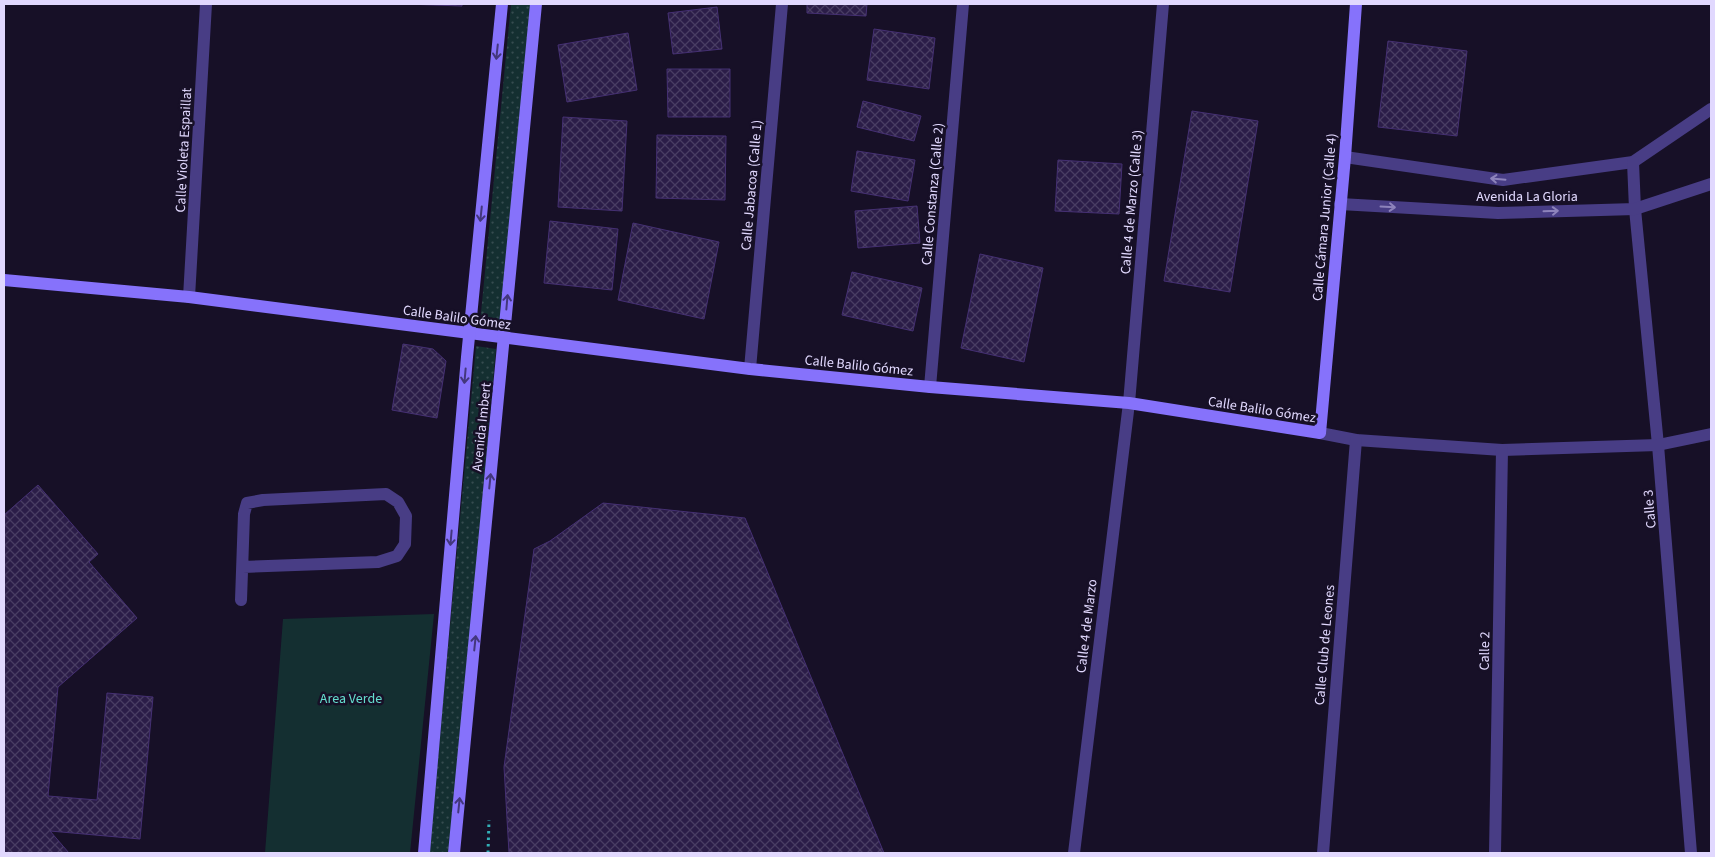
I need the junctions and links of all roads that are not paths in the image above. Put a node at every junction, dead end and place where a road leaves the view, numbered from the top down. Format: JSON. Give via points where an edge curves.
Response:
{"nodes":[{"id":1,"x":206,"y":4,"type":"edge"},
{"id":2,"x":502,"y":4,"type":"edge"},
{"id":3,"x":536,"y":4,"type":"edge"},
{"id":4,"x":782,"y":4,"type":"edge"},
{"id":5,"x":963,"y":4,"type":"edge"},
{"id":6,"x":1164,"y":4,"type":"edge"},
{"id":7,"x":1356,"y":4,"type":"edge"},
{"id":8,"x":1711,"y":109,"type":"edge"},
{"id":9,"x":1345,"y":157,"type":"junction"},
{"id":10,"x":1633,"y":162,"type":"junction"},
{"id":11,"x":1711,"y":184,"type":"edge"},
{"id":12,"x":1340,"y":204,"type":"junction"},
{"id":13,"x":1635,"y":209,"type":"junction"},
{"id":14,"x":4,"y":280,"type":"edge"},
{"id":15,"x":189,"y":297,"type":"junction"},
{"id":16,"x":469,"y":333,"type":"junction"},
{"id":17,"x":504,"y":338,"type":"junction"},
{"id":18,"x":750,"y":369,"type":"junction"},
{"id":19,"x":930,"y":387,"type":"junction"},
{"id":20,"x":1129,"y":403,"type":"junction"},
{"id":21,"x":1320,"y":433,"type":"junction"},
{"id":22,"x":1711,"y":434,"type":"edge"},
{"id":23,"x":1356,"y":440,"type":"junction"},
{"id":24,"x":1658,"y":445,"type":"junction"},
{"id":25,"x":1502,"y":450,"type":"junction"},
{"id":26,"x":243,"y":567,"type":"junction"},
{"id":27,"x":240,"y":600,"type":"dead end"},
{"id":28,"x":424,"y":853,"type":"edge"},
{"id":29,"x":454,"y":853,"type":"edge"},
{"id":30,"x":1074,"y":853,"type":"edge"},
{"id":31,"x":1322,"y":853,"type":"edge"},
{"id":32,"x":1496,"y":853,"type":"edge"},
{"id":33,"x":1691,"y":853,"type":"edge"}],
"edges":[{"from":1,"to":15,"type":"street","name":"Calle Violeta Espaillat"},
{"from":2,"to":16,"type":"street","name":"Avenida Imbert","one_way":true},
{"from":17,"to":3,"type":"street","name":"Avenida Imbert","one_way":true},
{"from":4,"to":18,"type":"street","name":"Calle Jabacoa (Calle 1)"},
{"from":5,"to":19,"type":"street","name":"Calle Constanza (Calle 2)"},
{"from":6,"to":20,"type":"street","name":"Calle 4 de Marzo (Calle 3)"},
{"from":7,"to":9,"type":"street","name":"Calle Cámara Junior (Calle 4)"},
{"from":8,"to":10,"type":"street"},
{"from":10,"to":9,"type":"street","name":"Avenida La Gloria","one_way":true,"via":[[1503,180]]},
{"from":9,"to":12,"type":"street","name":"Calle Cámara Junior (Calle 4)"},
{"from":10,"to":13,"type":"street","name":"Calle 3"},
{"from":11,"to":13,"type":"street","name":"Avenida La Gloria"},
{"from":12,"to":13,"type":"street","name":"Avenida La Gloria","one_way":true,"via":[[1498,213]]},
{"from":12,"to":21,"type":"street","name":"Calle Cámara Junior (Calle 4)"},
{"from":13,"to":24,"type":"street","name":"Calle 3"},
{"from":14,"to":15,"type":"street","name":"Calle Balilo Gómez"},
{"from":15,"to":16,"type":"street","name":"Calle Balilo Gómez"},
{"from":16,"to":17,"type":"street","name":"Calle Balilo Gómez"},
{"from":16,"to":28,"type":"street","name":"Avenida Imbert","one_way":true},
{"from":17,"to":18,"type":"street","name":"Calle Balilo Gómez"},
{"from":29,"to":17,"type":"street","name":"Avenida Imbert","one_way":true},
{"from":18,"to":19,"type":"street","name":"Calle Balilo Gómez"},
{"from":19,"to":20,"type":"street","name":"Calle Balilo Gómez"},
{"from":20,"to":21,"type":"street","name":"Calle Balilo Gómez"},
{"from":20,"to":30,"type":"street","name":"Calle 4 de Marzo"},
{"from":21,"to":23,"type":"street","name":"Calle Balilo Gómez"},
{"from":22,"to":24,"type":"street","name":"Calle Balilo Gómez"},
{"from":23,"to":25,"type":"street","name":"Calle Balilo Gómez"},
{"from":23,"to":31,"type":"street","name":"Calle Club de Leones"},
{"from":24,"to":25,"type":"street","name":"Calle Balilo Gómez"},
{"from":24,"to":33,"type":"street","name":"Calle 3"},
{"from":25,"to":32,"type":"street","name":"Calle 2"},
{"from":26,"to":26,"type":"street","via":[[247,503],[386,494],[398,502],[406,516],[404,544],[396,556],[378,562]]},
{"from":26,"to":27,"type":"street"}]}
